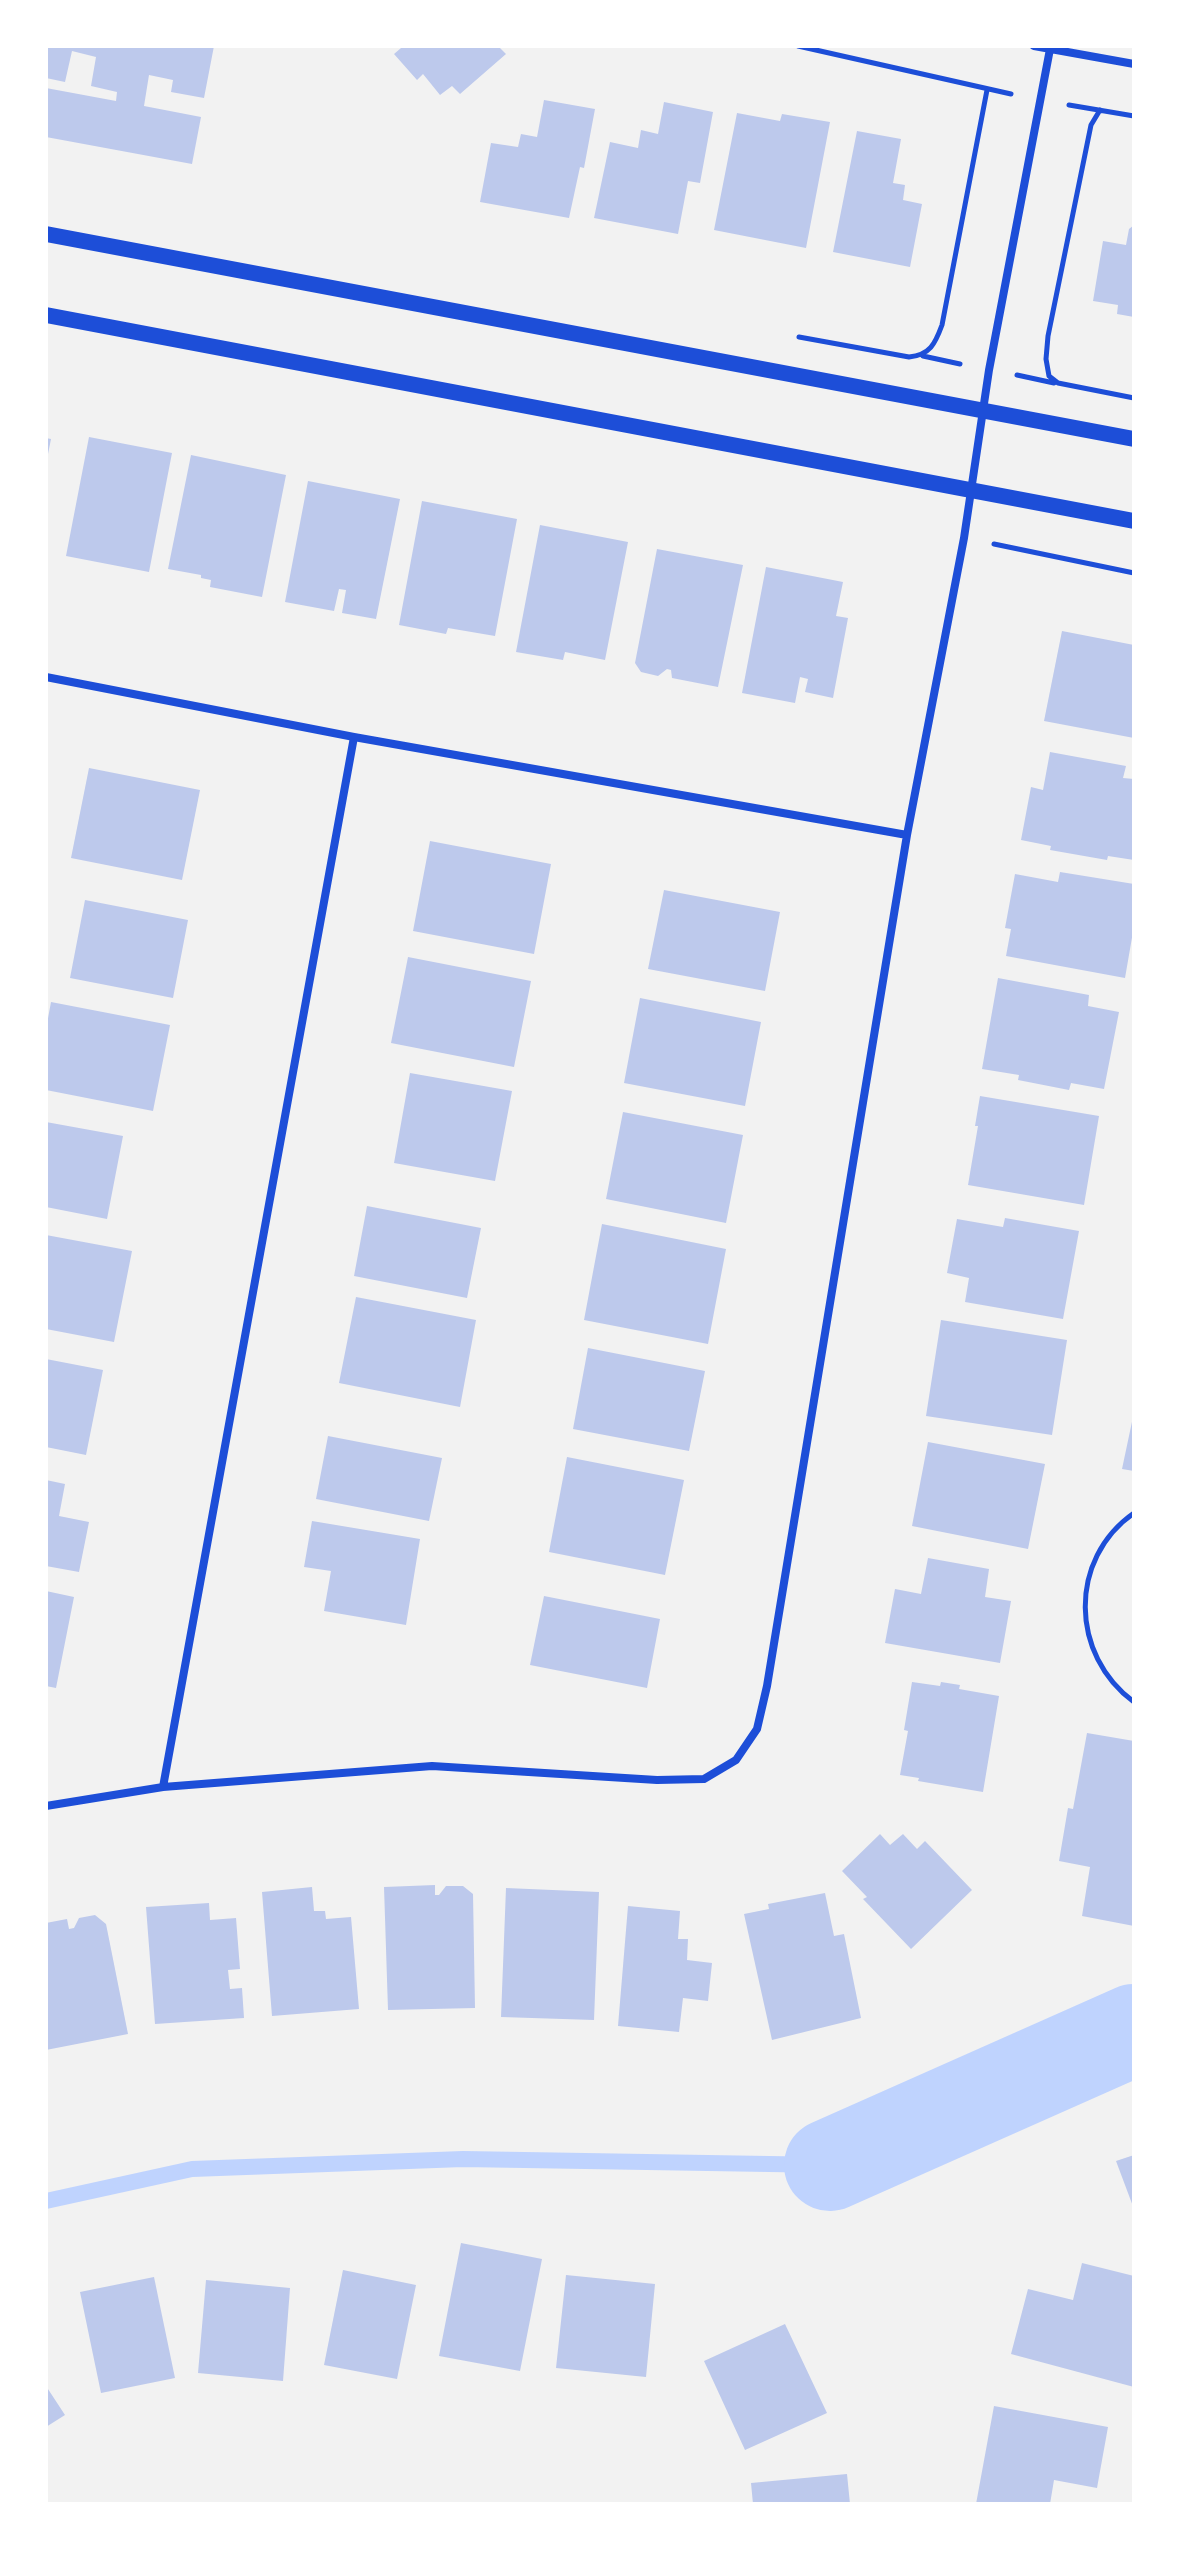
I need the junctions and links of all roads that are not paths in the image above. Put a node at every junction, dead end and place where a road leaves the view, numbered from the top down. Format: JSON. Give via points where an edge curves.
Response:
{"nodes":[{"id":1,"x":1034,"y":46,"type":"edge"},
{"id":2,"x":1050,"y":49,"type":"junction"},
{"id":3,"x":1134,"y":64,"type":"edge"},
{"id":4,"x":46,"y":234,"type":"edge"},
{"id":5,"x":46,"y":315,"type":"edge"},
{"id":6,"x":983,"y":410,"type":"junction"},
{"id":7,"x":1134,"y":439,"type":"edge"},
{"id":8,"x":972,"y":489,"type":"junction"},
{"id":9,"x":1134,"y":521,"type":"edge"},
{"id":10,"x":46,"y":677,"type":"edge"},
{"id":11,"x":354,"y":737,"type":"junction"},
{"id":12,"x":907,"y":835,"type":"junction"},
{"id":13,"x":163,"y":1787,"type":"junction"},
{"id":14,"x":46,"y":1806,"type":"edge"}],
"edges":[{"from":1,"to":2,"type":"street"},
{"from":2,"to":3,"type":"street"},
{"from":2,"to":6,"type":"street"},
{"from":4,"to":6,"type":"main road"},
{"from":5,"to":8,"type":"main road"},
{"from":6,"to":7,"type":"main road"},
{"from":6,"to":8,"type":"street"},
{"from":8,"to":9,"type":"main road"},
{"from":8,"to":12,"type":"street"},
{"from":10,"to":11,"type":"street"},
{"from":11,"to":12,"type":"street"},
{"from":11,"to":13,"type":"street"},
{"from":12,"to":13,"type":"street","via":[[767,1686],[757,1729],[736,1760],[704,1779],[432,1766]]},
{"from":13,"to":14,"type":"street"}]}
